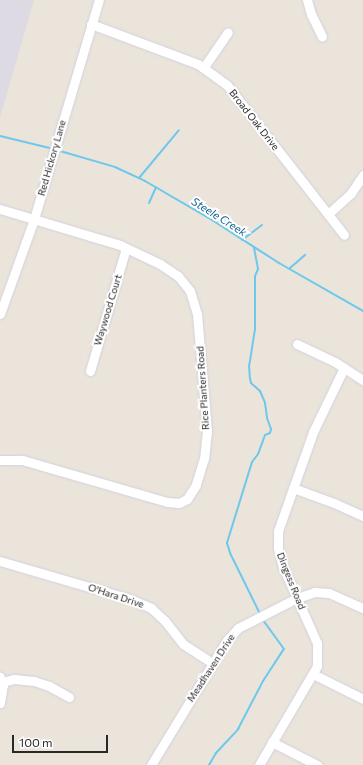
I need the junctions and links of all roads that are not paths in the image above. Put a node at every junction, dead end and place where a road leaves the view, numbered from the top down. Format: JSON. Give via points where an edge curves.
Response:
{"nodes":[{"id":1,"x":99,"y":0,"type":"edge"},
{"id":2,"x":307,"y":0,"type":"edge"},
{"id":3,"x":92,"y":24,"type":"junction"},
{"id":4,"x":228,"y":32,"type":"dead end"},
{"id":5,"x":322,"y":37,"type":"dead end"},
{"id":6,"x":204,"y":67,"type":"junction"},
{"id":7,"x":363,"y":175,"type":"edge"},
{"id":8,"x":0,"y":209,"type":"edge"},
{"id":9,"x":328,"y":214,"type":"junction"},
{"id":10,"x":34,"y":219,"type":"junction"},
{"id":11,"x":344,"y":235,"type":"dead end"},
{"id":12,"x":126,"y":248,"type":"junction"},
{"id":13,"x":0,"y":314,"type":"edge"},
{"id":14,"x":297,"y":344,"type":"dead end"},
{"id":15,"x":344,"y":368,"type":"junction"},
{"id":16,"x":90,"y":371,"type":"dead end"},
{"id":17,"x":363,"y":380,"type":"edge"},
{"id":18,"x":0,"y":460,"type":"edge"},
{"id":19,"x":293,"y":488,"type":"junction"},
{"id":20,"x":363,"y":516,"type":"edge"},
{"id":21,"x":0,"y":561,"type":"edge"},
{"id":22,"x":297,"y":598,"type":"junction"},
{"id":23,"x":363,"y":608,"type":"edge"},
{"id":24,"x":212,"y":663,"type":"junction"},
{"id":25,"x":313,"y":674,"type":"junction"},
{"id":26,"x":1,"y":679,"type":"edge"},
{"id":27,"x":69,"y":697,"type":"dead end"},
{"id":28,"x":363,"y":699,"type":"edge"},
{"id":29,"x":0,"y":703,"type":"edge"},
{"id":30,"x":272,"y":742,"type":"junction"},
{"id":31,"x":152,"y":765,"type":"edge"},
{"id":32,"x":259,"y":765,"type":"edge"},
{"id":33,"x":317,"y":765,"type":"edge"}],
"edges":[{"from":1,"to":3,"type":"street","name":"Red Hickory Lane"},
{"from":2,"to":5,"type":"street"},
{"from":3,"to":6,"type":"street","name":"Broad Oak Drive"},
{"from":3,"to":10,"type":"street","name":"Red Hickory Lane"},
{"from":4,"to":6,"type":"street"},
{"from":6,"to":9,"type":"street","name":"Broad Oak Drive","via":[[227,85]]},
{"from":7,"to":9,"type":"street","via":[[351,193]]},
{"from":8,"to":10,"type":"street","name":"Rice Planters Road"},
{"from":9,"to":11,"type":"street","name":"Broad Oak Drive"},
{"from":10,"to":12,"type":"street","name":"Rice Planters Road"},
{"from":10,"to":13,"type":"street","name":"Red Hickory Lane"},
{"from":12,"to":16,"type":"street","name":"Waywood Court"},
{"from":12,"to":18,"type":"street","name":"Rice Planters Road","via":[[160,264],[178,276],[190,291],[196,305],[207,431],[204,458],[191,495],[182,502],[167,502],[22,460]]},
{"from":14,"to":15,"type":"street"},
{"from":15,"to":17,"type":"street"},
{"from":15,"to":19,"type":"street","name":"Dingess Road","via":[[316,426]]},
{"from":19,"to":20,"type":"street"},
{"from":19,"to":22,"type":"street","name":"Dingess Road","via":[[278,531],[278,548]]},
{"from":21,"to":24,"type":"street","name":"O'Hara Drive","via":[[146,606],[156,611],[183,644]]},
{"from":22,"to":23,"type":"street","name":"Meadhaven Drive","via":[[314,592],[329,593]]},
{"from":22,"to":24,"type":"street","name":"Meadhaven Drive","via":[[238,628]]},
{"from":22,"to":25,"type":"street","name":"Dingess Road","via":[[317,643],[318,659]]},
{"from":24,"to":31,"type":"street","name":"Meadhaven Drive"},
{"from":25,"to":28,"type":"street"},
{"from":25,"to":30,"type":"street","name":"Dingess Road"},
{"from":26,"to":27,"type":"street","via":[[34,681]]},
{"from":26,"to":29,"type":"street","via":[[3,693]]},
{"from":30,"to":32,"type":"street","name":"Dingess Road"},
{"from":30,"to":33,"type":"street"}]}
